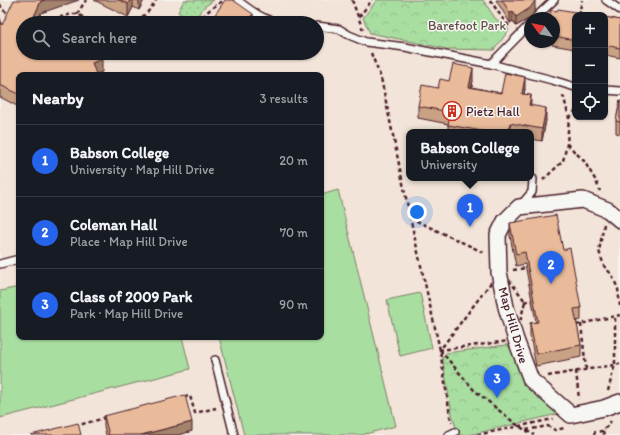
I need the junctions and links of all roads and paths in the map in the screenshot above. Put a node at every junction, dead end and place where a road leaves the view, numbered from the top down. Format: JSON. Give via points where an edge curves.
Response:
{"nodes":[{"id":1,"x":86,"y":0,"type":"edge"},
{"id":2,"x":156,"y":0,"type":"edge"},
{"id":3,"x":224,"y":0,"type":"edge"},
{"id":4,"x":237,"y":0,"type":"edge"},
{"id":5,"x":352,"y":0,"type":"edge"},
{"id":6,"x":372,"y":0,"type":"edge"},
{"id":7,"x":490,"y":0,"type":"edge"},
{"id":8,"x":554,"y":0,"type":"edge"},
{"id":9,"x":582,"y":0,"type":"edge"},
{"id":10,"x":606,"y":0,"type":"edge"},
{"id":11,"x":0,"y":4,"type":"edge"},
{"id":12,"x":620,"y":10,"type":"edge"},
{"id":13,"x":541,"y":12,"type":"edge"},
{"id":14,"x":580,"y":12,"type":"edge"},
{"id":15,"x":77,"y":14,"type":"junction"},
{"id":16,"x":13,"y":16,"type":"edge"},
{"id":17,"x":61,"y":16,"type":"edge"},
{"id":18,"x":81,"y":16,"type":"edge"},
{"id":19,"x":144,"y":16,"type":"edge"},
{"id":20,"x":203,"y":16,"type":"edge"},
{"id":21,"x":260,"y":16,"type":"edge"},
{"id":22,"x":359,"y":17,"type":"junction"},
{"id":23,"x":362,"y":26,"type":"dead end"},
{"id":24,"x":324,"y":27,"type":"edge"},
{"id":25,"x":524,"y":29,"type":"edge"},
{"id":26,"x":519,"y":34,"type":"junction"},
{"id":27,"x":366,"y":42,"type":"junction"},
{"id":28,"x":491,"y":64,"type":"junction"},
{"id":29,"x":552,"y":80,"type":"junction"},
{"id":30,"x":572,"y":87,"type":"edge"},
{"id":31,"x":608,"y":90,"type":"edge"},
{"id":32,"x":620,"y":91,"type":"edge"},
{"id":33,"x":572,"y":114,"type":"edge"},
{"id":34,"x":569,"y":118,"type":"junction"},
{"id":35,"x":543,"y":180,"type":"dead end"},
{"id":36,"x":533,"y":181,"type":"edge"},
{"id":37,"x":519,"y":207,"type":"junction"},
{"id":38,"x":410,"y":217,"type":"junction"},
{"id":39,"x":620,"y":220,"type":"edge"},
{"id":40,"x":16,"y":260,"type":"edge"},
{"id":41,"x":0,"y":264,"type":"edge"},
{"id":42,"x":499,"y":266,"type":"junction"},
{"id":43,"x":620,"y":315,"type":"edge"},
{"id":44,"x":615,"y":316,"type":"junction"},
{"id":45,"x":581,"y":324,"type":"junction"},
{"id":46,"x":575,"y":326,"type":"edge"},
{"id":47,"x":516,"y":340,"type":"junction"},
{"id":48,"x":440,"y":350,"type":"junction"},
{"id":49,"x":215,"y":360,"type":"dead end"},
{"id":50,"x":615,"y":364,"type":"junction"},
{"id":51,"x":620,"y":364,"type":"edge"},
{"id":52,"x":586,"y":369,"type":"junction"},
{"id":53,"x":576,"y":371,"type":"junction"},
{"id":54,"x":531,"y":380,"type":"junction"},
{"id":55,"x":182,"y":398,"type":"edge"},
{"id":56,"x":620,"y":402,"type":"edge"},
{"id":57,"x":226,"y":405,"type":"junction"},
{"id":58,"x":604,"y":408,"type":"junction"},
{"id":59,"x":576,"y":414,"type":"junction"},
{"id":60,"x":107,"y":417,"type":"edge"},
{"id":61,"x":517,"y":425,"type":"junction"},
{"id":62,"x":70,"y":427,"type":"edge"},
{"id":63,"x":603,"y":431,"type":"dead end"},
{"id":64,"x":452,"y":434,"type":"edge"},
{"id":65,"x":234,"y":435,"type":"edge"},
{"id":66,"x":477,"y":435,"type":"edge"},
{"id":67,"x":534,"y":435,"type":"edge"},
{"id":68,"x":604,"y":435,"type":"edge"}],
"edges":[{"from":1,"to":15,"type":"path"},
{"from":2,"to":19,"type":"path"},
{"from":3,"to":20,"type":"path","via":[[210,8]]},
{"from":4,"to":21,"type":"lane"},
{"from":5,"to":22,"type":"path"},
{"from":6,"to":22,"type":"path"},
{"from":7,"to":26,"type":"path","via":[[506,23]]},
{"from":8,"to":13,"type":"lane"},
{"from":9,"to":14,"type":"path"},
{"from":10,"to":12,"type":"lane"},
{"from":11,"to":16,"type":"path","via":[[2,9]]},
{"from":15,"to":17,"type":"path"},
{"from":15,"to":18,"type":"path"},
{"from":22,"to":23,"type":"path"},
{"from":24,"to":27,"type":"lane","via":[[339,29]]},
{"from":25,"to":26,"type":"lane"},
{"from":26,"to":28,"type":"lane"},
{"from":27,"to":28,"type":"lane"},
{"from":27,"to":38,"type":"path","via":[[381,78]]},
{"from":28,"to":29,"type":"lane"},
{"from":29,"to":30,"type":"lane"},
{"from":29,"to":34,"type":"path","via":[[564,98]]},
{"from":31,"to":32,"type":"lane"},
{"from":33,"to":34,"type":"path"},
{"from":34,"to":35,"type":"path","via":[[563,161]]},
{"from":36,"to":37,"type":"lane","via":[[532,192]]},
{"from":37,"to":39,"type":"street","via":[[583,200],[608,210]]},
{"from":37,"to":42,"type":"street","name":"Map Hill Drive","via":[[505,221],[498,235]]},
{"from":38,"to":42,"type":"path"},
{"from":38,"to":48,"type":"path"},
{"from":40,"to":41,"type":"lane"},
{"from":42,"to":47,"type":"street","name":"Map Hill Drive","via":[[506,307]]},
{"from":42,"to":48,"type":"path"},
{"from":43,"to":44,"type":"path"},
{"from":44,"to":45,"type":"path"},
{"from":44,"to":50,"type":"path"},
{"from":45,"to":46,"type":"path"},
{"from":45,"to":52,"type":"path"},
{"from":47,"to":48,"type":"path"},
{"from":47,"to":54,"type":"street","name":"Map Hill Drive"},
{"from":48,"to":61,"type":"path","via":[[474,390]]},
{"from":48,"to":64,"type":"path"},
{"from":49,"to":57,"type":"lane"},
{"from":50,"to":51,"type":"path"},
{"from":50,"to":52,"type":"path"},
{"from":50,"to":58,"type":"path"},
{"from":52,"to":53,"type":"path"},
{"from":53,"to":54,"type":"path"},
{"from":53,"to":59,"type":"path"},
{"from":54,"to":59,"type":"street","name":"Map Hill Drive"},
{"from":55,"to":57,"type":"path","via":[[190,396],[195,413]]},
{"from":56,"to":58,"type":"street"},
{"from":57,"to":65,"type":"lane"},
{"from":58,"to":59,"type":"street"},
{"from":59,"to":61,"type":"path"},
{"from":60,"to":62,"type":"path"},
{"from":61,"to":66,"type":"path"},
{"from":61,"to":67,"type":"path"},
{"from":63,"to":68,"type":"path"}]}
